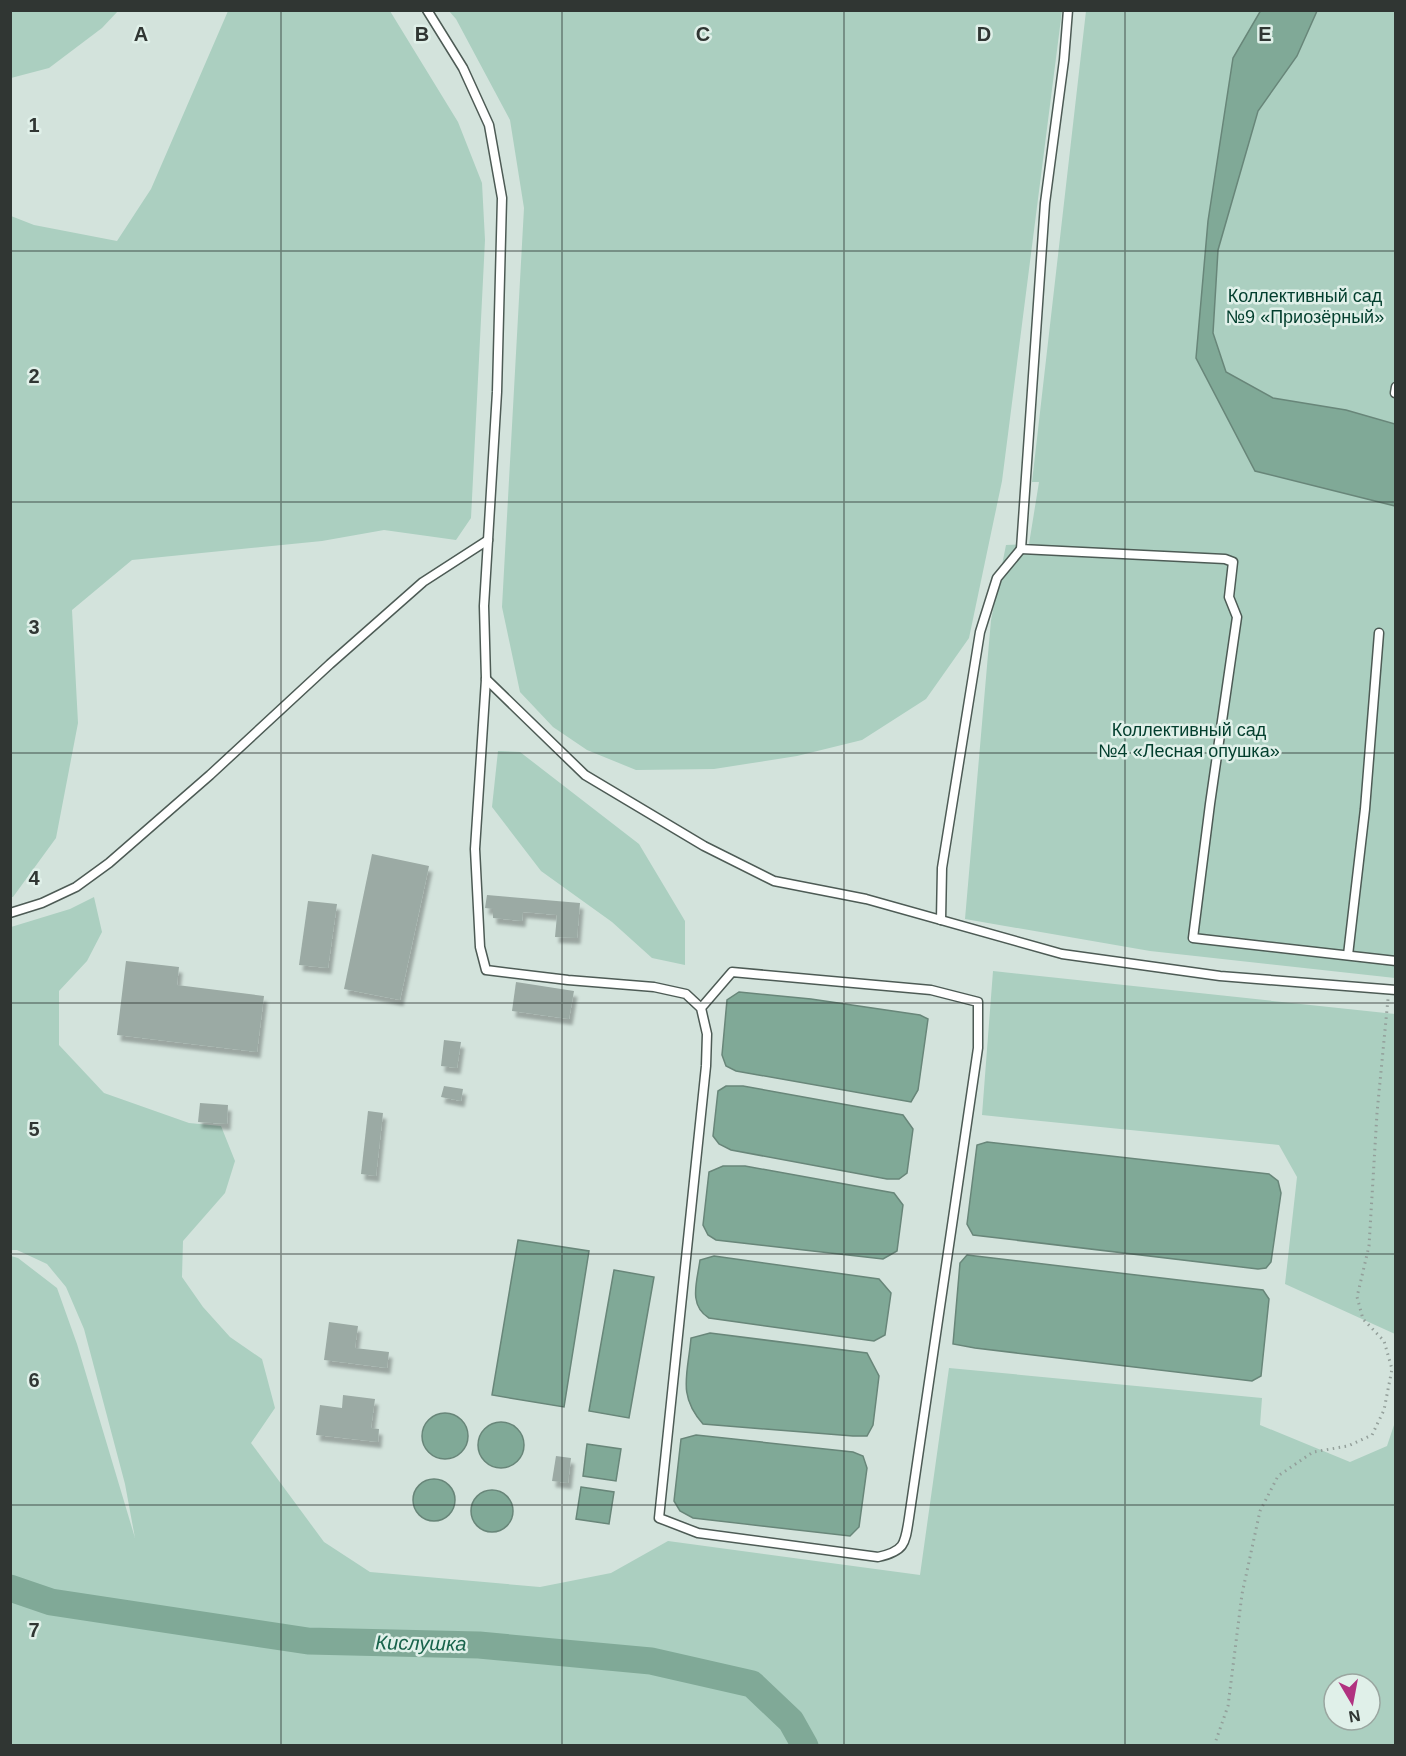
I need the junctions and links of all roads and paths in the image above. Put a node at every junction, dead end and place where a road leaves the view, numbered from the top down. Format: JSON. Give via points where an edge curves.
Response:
{"nodes":[{"id":1,"x":427,"y":10,"type":"edge"},
{"id":2,"x":1068,"y":10,"type":"edge"},
{"id":3,"x":1395,"y":387,"type":"edge"},
{"id":4,"x":1395,"y":393,"type":"edge"},
{"id":5,"x":488,"y":540,"type":"junction"},
{"id":6,"x":1020,"y":549,"type":"junction"},
{"id":7,"x":1379,"y":633,"type":"dead end"},
{"id":8,"x":486,"y":678,"type":"junction"},
{"id":9,"x":10,"y":913,"type":"edge"},
{"id":10,"x":941,"y":920,"type":"junction"},
{"id":11,"x":1348,"y":955,"type":"junction"},
{"id":12,"x":1395,"y":961,"type":"edge"},
{"id":13,"x":1392,"y":989,"type":"edge"},
{"id":14,"x":701,"y":1008,"type":"junction"},
{"id":15,"x":1214,"y":1746,"type":"edge"}],
"edges":[{"from":1,"to":5,"type":"lane","via":[[462,68],[489,125],[502,198]]},
{"from":2,"to":6,"type":"lane","via":[[1045,203]]},
{"from":3,"to":4,"type":"lane"},
{"from":5,"to":8,"type":"lane","via":[[484,606]]},
{"from":5,"to":9,"type":"lane","via":[[423,582],[109,863],[76,887]]},
{"from":6,"to":10,"type":"lane","via":[[997,578],[980,632],[942,868]]},
{"from":6,"to":11,"type":"lane","via":[[1233,562],[1229,597],[1237,617],[1193,938]]},
{"from":7,"to":11,"type":"lane"},
{"from":8,"to":10,"type":"lane","via":[[585,775],[704,846],[774,880]]},
{"from":8,"to":14,"type":"lane","via":[[475,849],[480,947],[486,970],[654,987],[686,994]]},
{"from":10,"to":13,"type":"lane","via":[[1062,954],[1220,976]]},
{"from":11,"to":12,"type":"lane"},
{"from":13,"to":15,"type":"path","via":[[1377,1113],[1369,1246],[1357,1297],[1363,1319],[1384,1341],[1392,1369],[1384,1410],[1372,1435],[1348,1446],[1313,1452],[1278,1476],[1260,1511],[1242,1594],[1228,1706]]},
{"from":14,"to":14,"type":"lane","via":[[707,1034],[706,1066],[659,1518],[698,1533],[878,1557],[896,1553],[905,1542],[909,1518],[978,1048],[978,1002],[931,990],[732,972]]}]}
